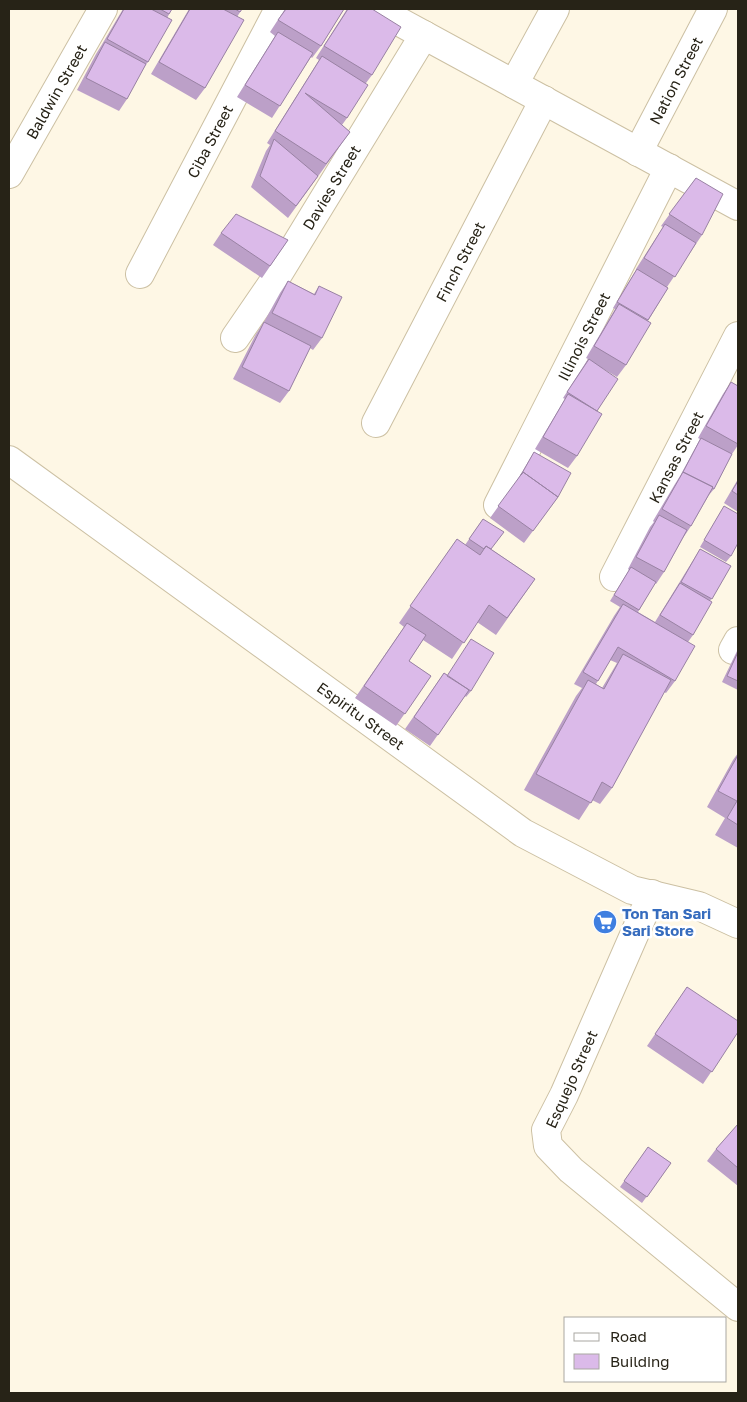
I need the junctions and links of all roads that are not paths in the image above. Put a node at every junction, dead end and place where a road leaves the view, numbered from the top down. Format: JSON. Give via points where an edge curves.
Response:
{"nodes":[{"id":1,"x":103,"y":9,"type":"edge"},
{"id":2,"x":279,"y":9,"type":"edge"},
{"id":3,"x":555,"y":9,"type":"edge"},
{"id":4,"x":713,"y":9,"type":"edge"},
{"id":5,"x":387,"y":11,"type":"edge"},
{"id":6,"x":424,"y":35,"type":"junction"},
{"id":7,"x":514,"y":84,"type":"junction"},
{"id":8,"x":544,"y":100,"type":"junction"},
{"id":9,"x":638,"y":152,"type":"junction"},
{"id":10,"x":669,"y":168,"type":"junction"},
{"id":11,"x":9,"y":174,"type":"edge"},
{"id":12,"x":738,"y":206,"type":"edge"},
{"id":13,"x":140,"y":274,"type":"dead end"},
{"id":14,"x":738,"y":336,"type":"edge"},
{"id":15,"x":235,"y":338,"type":"dead end"},
{"id":16,"x":376,"y":423,"type":"dead end"},
{"id":17,"x":9,"y":460,"type":"edge"},
{"id":18,"x":498,"y":505,"type":"edge"},
{"id":19,"x":614,"y":577,"type":"dead end"},
{"id":20,"x":652,"y":894,"type":"junction"},
{"id":21,"x":738,"y":924,"type":"edge"},
{"id":22,"x":738,"y":1307,"type":"edge"}],
"edges":[{"from":1,"to":11,"type":"street","name":"Baldwin Street"},
{"from":2,"to":13,"type":"street","name":"Ciba Street"},
{"from":3,"to":7,"type":"street"},
{"from":4,"to":9,"type":"street","name":"Nation Street"},
{"from":5,"to":6,"type":"street"},
{"from":6,"to":7,"type":"street"},
{"from":6,"to":15,"type":"street","name":"Davies Street","via":[[272,284]]},
{"from":7,"to":8,"type":"street"},
{"from":8,"to":9,"type":"street"},
{"from":8,"to":16,"type":"street","name":"Finch Street"},
{"from":9,"to":10,"type":"street"},
{"from":10,"to":12,"type":"street"},
{"from":10,"to":18,"type":"street","name":"Illinois Street"},
{"from":14,"to":19,"type":"street","name":"Kansas Street"},
{"from":17,"to":20,"type":"street","name":"Espiritu Street","via":[[523,833],[632,890]]},
{"from":20,"to":21,"type":"street","name":"Espiritu Street","via":[[699,906]]},
{"from":20,"to":22,"type":"street","name":"Esquejo Street","via":[[546,1130],[548,1146],[571,1170]]}]}
